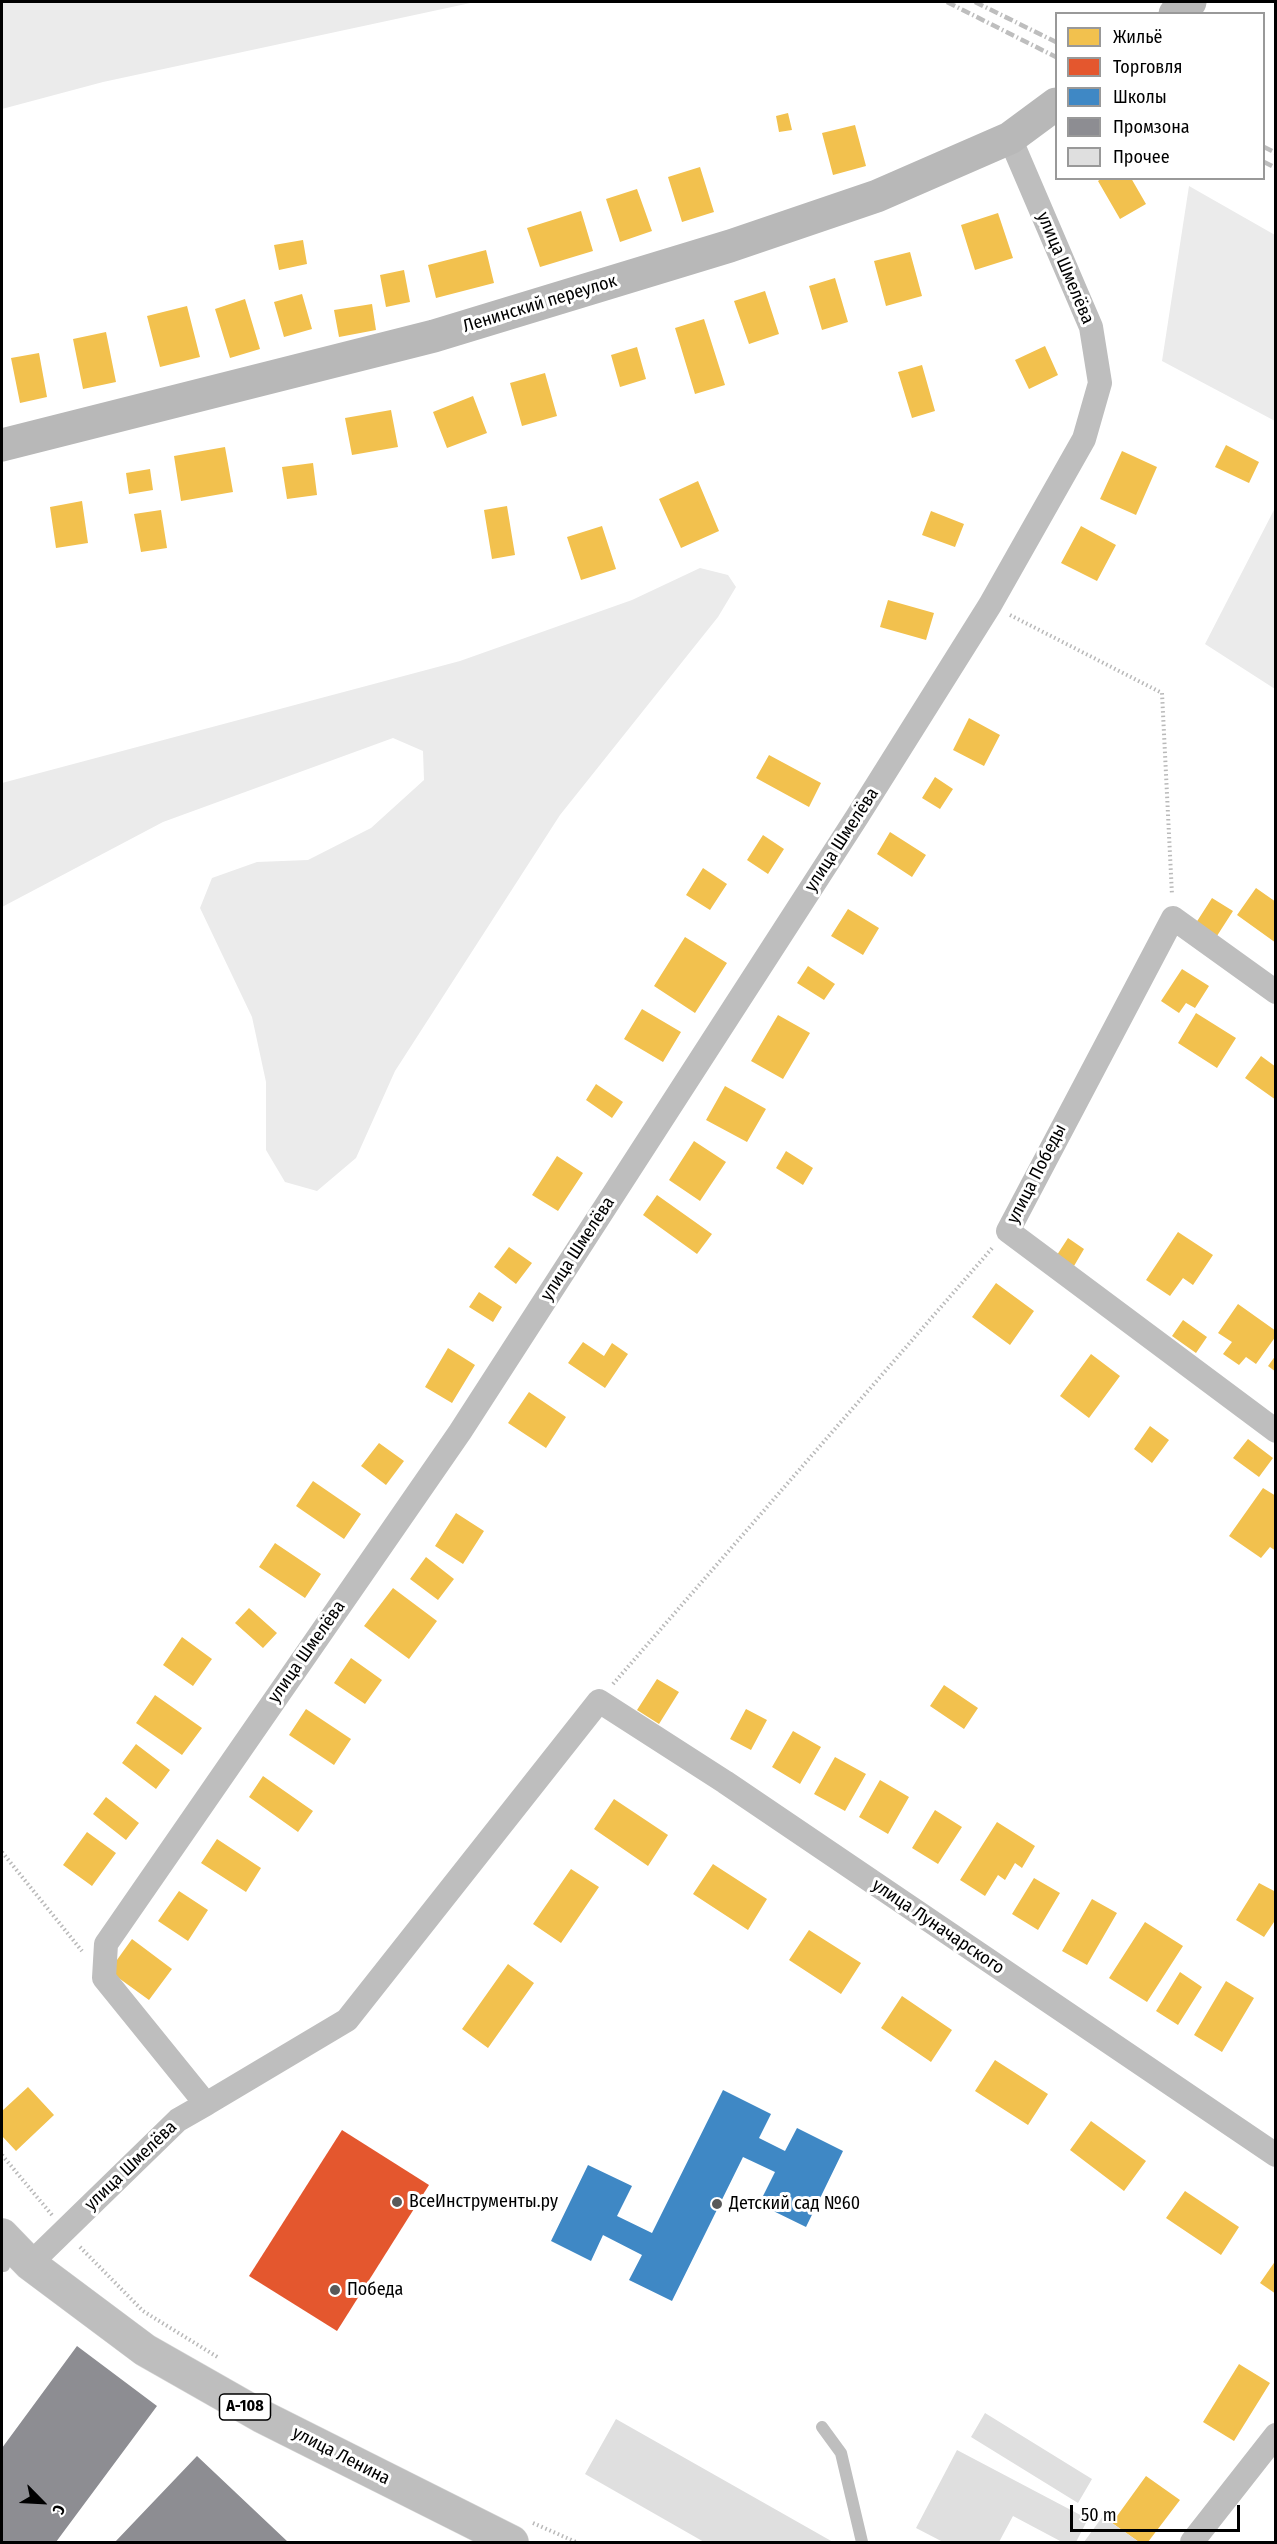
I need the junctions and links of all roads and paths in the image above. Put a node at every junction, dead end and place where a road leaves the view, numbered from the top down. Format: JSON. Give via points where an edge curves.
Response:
{"nodes":[{"id":1,"x":1190,"y":2,"type":"edge"},
{"id":2,"x":1178,"y":12,"type":"edge"},
{"id":3,"x":1055,"y":105,"type":"edge"},
{"id":4,"x":1010,"y":138,"type":"junction"},
{"id":5,"x":2,"y":445,"type":"edge"},
{"id":6,"x":990,"y":605,"type":"junction"},
{"id":7,"x":1173,"y":918,"type":"junction"},
{"id":8,"x":1275,"y":992,"type":"edge"},
{"id":9,"x":1008,"y":1231,"type":"junction"},
{"id":10,"x":1275,"y":1431,"type":"edge"},
{"id":11,"x":599,"y":1701,"type":"junction"},
{"id":12,"x":2,"y":1852,"type":"edge"},
{"id":13,"x":104,"y":1978,"type":"junction"},
{"id":14,"x":206,"y":2104,"type":"junction"},
{"id":15,"x":2,"y":2155,"type":"edge"},
{"id":16,"x":1275,"y":2155,"type":"edge"},
{"id":17,"x":64,"y":2230,"type":"junction"},
{"id":18,"x":9,"y":2258,"type":"edge"},
{"id":19,"x":228,"y":2364,"type":"dead end"},
{"id":20,"x":822,"y":2427,"type":"dead end"},
{"id":21,"x":1275,"y":2434,"type":"edge"},
{"id":22,"x":519,"y":2531,"type":"edge"},
{"id":23,"x":576,"y":2542,"type":"edge"},
{"id":24,"x":862,"y":2542,"type":"edge"},
{"id":25,"x":1192,"y":2542,"type":"edge"}],
"edges":[{"from":1,"to":2,"type":"main road"},
{"from":3,"to":4,"type":"main road","name":"Ленинский переулок"},
{"from":4,"to":5,"type":"main road","name":"Ленинский переулок","via":[[866,200],[730,246],[434,336]]},
{"from":4,"to":6,"type":"street","name":"улица Шмелёва","via":[[1091,327],[1100,383],[1084,439]]},
{"from":6,"to":7,"type":"path","via":[[1162,693]]},
{"from":6,"to":13,"type":"street","name":"улица Шмелёва","via":[[460,1432],[106,1944]]},
{"from":7,"to":8,"type":"street"},
{"from":7,"to":9,"type":"street","name":"улица Победы"},
{"from":9,"to":10,"type":"street","name":"улица Победы"},
{"from":9,"to":11,"type":"path"},
{"from":11,"to":14,"type":"street","name":"улица Шмелёва","via":[[347,2020]]},
{"from":11,"to":16,"type":"street","name":"улица Луначарского","via":[[725,1782]]},
{"from":12,"to":13,"type":"path"},
{"from":13,"to":14,"type":"street"},
{"from":14,"to":17,"type":"street","name":"улица Шмелёва","via":[[178,2120]]},
{"from":15,"to":17,"type":"path"},
{"from":17,"to":18,"type":"street","name":"улица Шмелёва"},
{"from":17,"to":19,"type":"path","via":[[144,2311]]},
{"from":18,"to":22,"type":"highway","name":"улица Ленина","number":"А-108","via":[[145,2350],[261,2416]]},
{"from":20,"to":24,"type":"lane","via":[[840,2453]]},
{"from":21,"to":25,"type":"street"},
{"from":22,"to":23,"type":"path"}]}
